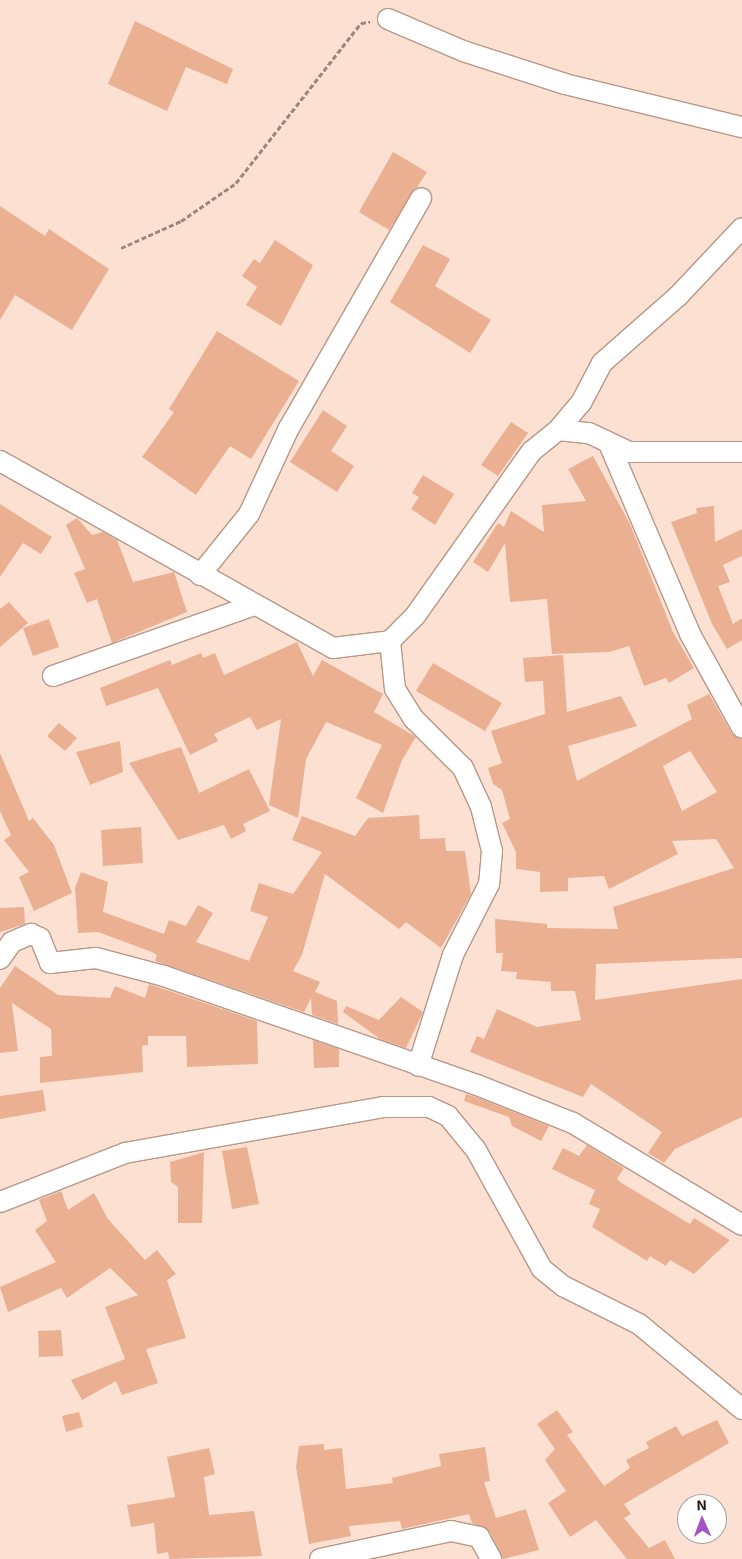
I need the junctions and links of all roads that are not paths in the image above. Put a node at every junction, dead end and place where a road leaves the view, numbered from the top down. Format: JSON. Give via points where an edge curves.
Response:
{"nodes":[{"id":1,"x":388,"y":19,"type":"road end"},
{"id":2,"x":742,"y":127,"type":"edge"},
{"id":3,"x":421,"y":198,"type":"dead end"},
{"id":4,"x":742,"y":228,"type":"edge"},
{"id":5,"x":558,"y":430,"type":"junction"},
{"id":6,"x":610,"y":446,"type":"junction"},
{"id":7,"x":742,"y":452,"type":"edge"},
{"id":8,"x":0,"y":461,"type":"edge"},
{"id":9,"x":200,"y":575,"type":"junction"},
{"id":10,"x":255,"y":605,"type":"junction"},
{"id":11,"x":390,"y":640,"type":"junction"},
{"id":12,"x":53,"y":676,"type":"dead end"},
{"id":13,"x":742,"y":728,"type":"edge"},
{"id":14,"x":0,"y":959,"type":"edge"},
{"id":15,"x":418,"y":1066,"type":"junction"},
{"id":16,"x":0,"y":1202,"type":"edge"},
{"id":17,"x":742,"y":1224,"type":"edge"},
{"id":18,"x":742,"y":1409,"type":"edge"},
{"id":19,"x":320,"y":1559,"type":"edge"},
{"id":20,"x":492,"y":1559,"type":"edge"}],
"edges":[{"from":1,"to":2,"type":"street","via":[[564,84]]},
{"from":3,"to":9,"type":"street","via":[[289,428],[249,514]]},
{"from":4,"to":5,"type":"street","via":[[678,296],[602,363],[581,403]]},
{"from":5,"to":6,"type":"street","via":[[589,433]]},
{"from":5,"to":11,"type":"street","via":[[532,451],[415,616]]},
{"from":6,"to":7,"type":"street","via":[[665,454]]},
{"from":6,"to":13,"type":"street","via":[[690,634]]},
{"from":8,"to":9,"type":"street"},
{"from":9,"to":10,"type":"street"},
{"from":10,"to":11,"type":"street","via":[[333,648]]},
{"from":10,"to":12,"type":"street"},
{"from":11,"to":15,"type":"street","via":[[395,689],[414,719],[463,768],[482,807],[492,851],[489,884],[453,955]]},
{"from":14,"to":15,"type":"street","via":[[12,942],[31,934],[40,938],[50,963],[96,958],[164,976]]},
{"from":15,"to":17,"type":"street","via":[[573,1123]]},
{"from":16,"to":18,"type":"street","via":[[125,1153],[383,1107],[429,1108],[448,1116],[476,1150],[542,1269],[563,1286],[639,1324]]},
{"from":19,"to":20,"type":"street","via":[[451,1531],[479,1537]]}]}
